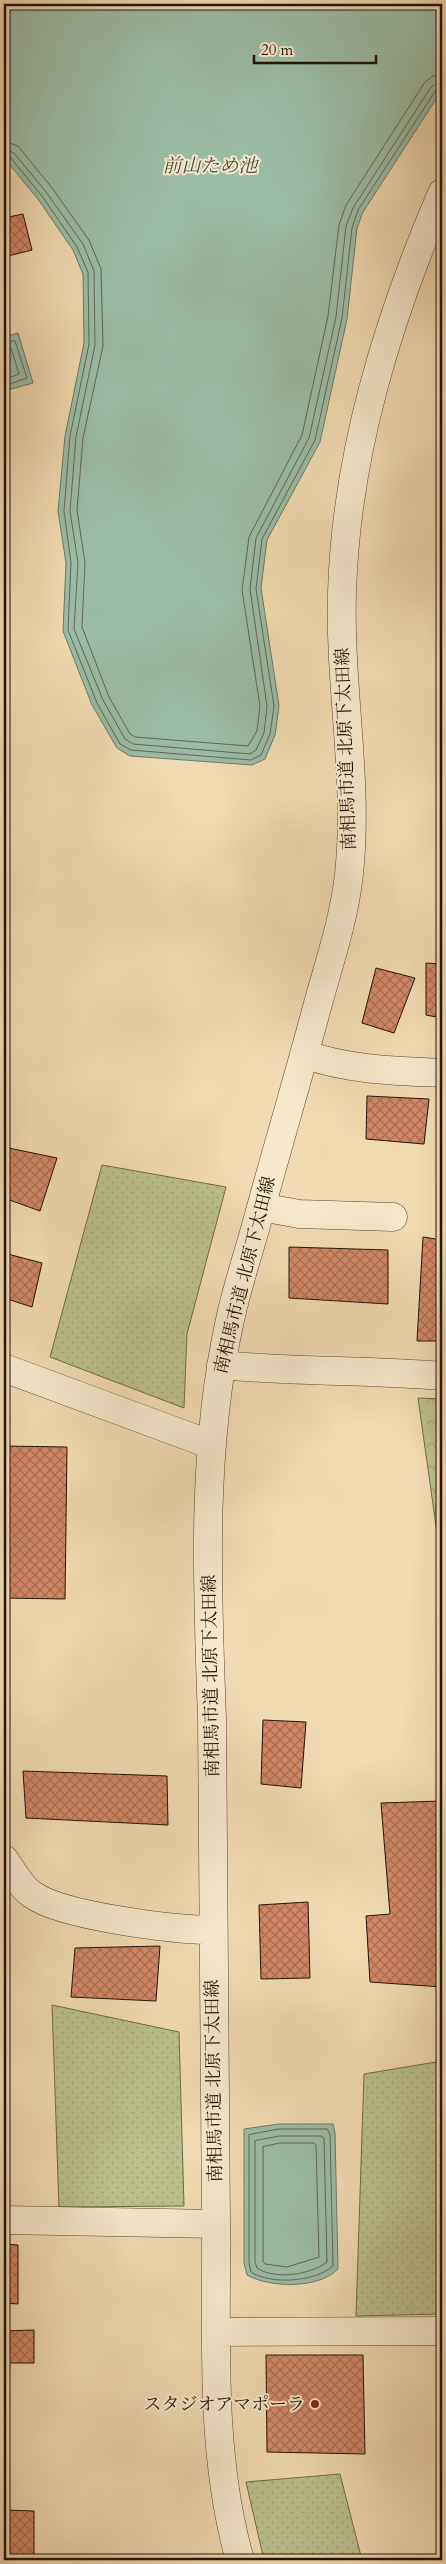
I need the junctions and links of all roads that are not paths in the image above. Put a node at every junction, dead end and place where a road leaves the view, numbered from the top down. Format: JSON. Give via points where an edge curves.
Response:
{"nodes":[{"id":1,"x":442,"y":193,"type":"edge"},
{"id":2,"x":304,"y":1054,"type":"junction"},
{"id":3,"x":442,"y":1074,"type":"edge"},
{"id":4,"x":261,"y":1208,"type":"junction"},
{"id":5,"x":393,"y":1217,"type":"dead end"},
{"id":6,"x":221,"y":1365,"type":"junction"},
{"id":7,"x":4,"y":1368,"type":"edge"},
{"id":8,"x":442,"y":1376,"type":"edge"},
{"id":9,"x":212,"y":1445,"type":"junction"},
{"id":10,"x":4,"y":1860,"type":"edge"},
{"id":11,"x":213,"y":1930,"type":"junction"},
{"id":12,"x":4,"y":2220,"type":"edge"},
{"id":13,"x":216,"y":2224,"type":"junction"},
{"id":14,"x":442,"y":2331,"type":"edge"},
{"id":15,"x":216,"y":2332,"type":"junction"},
{"id":16,"x":240,"y":2560,"type":"edge"}],
"edges":[{"from":1,"to":2,"type":"street","name":"南相馬市道 北原下太田線","via":[[388,334],[369,401],[356,467],[342,591],[351,803],[349,874],[342,916]]},
{"from":2,"to":3,"type":"street","via":[[329,1063]]},
{"from":2,"to":4,"type":"street","name":"南相馬市道 北原下太田線"},
{"from":4,"to":5,"type":"street","via":[[299,1214]]},
{"from":4,"to":6,"type":"street","name":"南相馬市道 北原下太田線","via":[[230,1318]]},
{"from":6,"to":8,"type":"street","via":[[286,1371],[379,1371]]},
{"from":6,"to":9,"type":"street","name":"南相馬市道 北原下太田線"},
{"from":7,"to":9,"type":"street"},
{"from":9,"to":11,"type":"street","name":"南相馬市道 北原下太田線","via":[[209,1635]]},
{"from":10,"to":11,"type":"street","via":[[31,1894],[51,1906],[129,1921]]},
{"from":11,"to":13,"type":"street","name":"南相馬市道 北原下太田線"},
{"from":12,"to":13,"type":"street"},
{"from":13,"to":15,"type":"street","name":"南相馬市道 北原下太田線"},
{"from":14,"to":15,"type":"street"},
{"from":15,"to":16,"type":"street","name":"南相馬市道 北原下太田線","via":[[225,2501]]}]}
